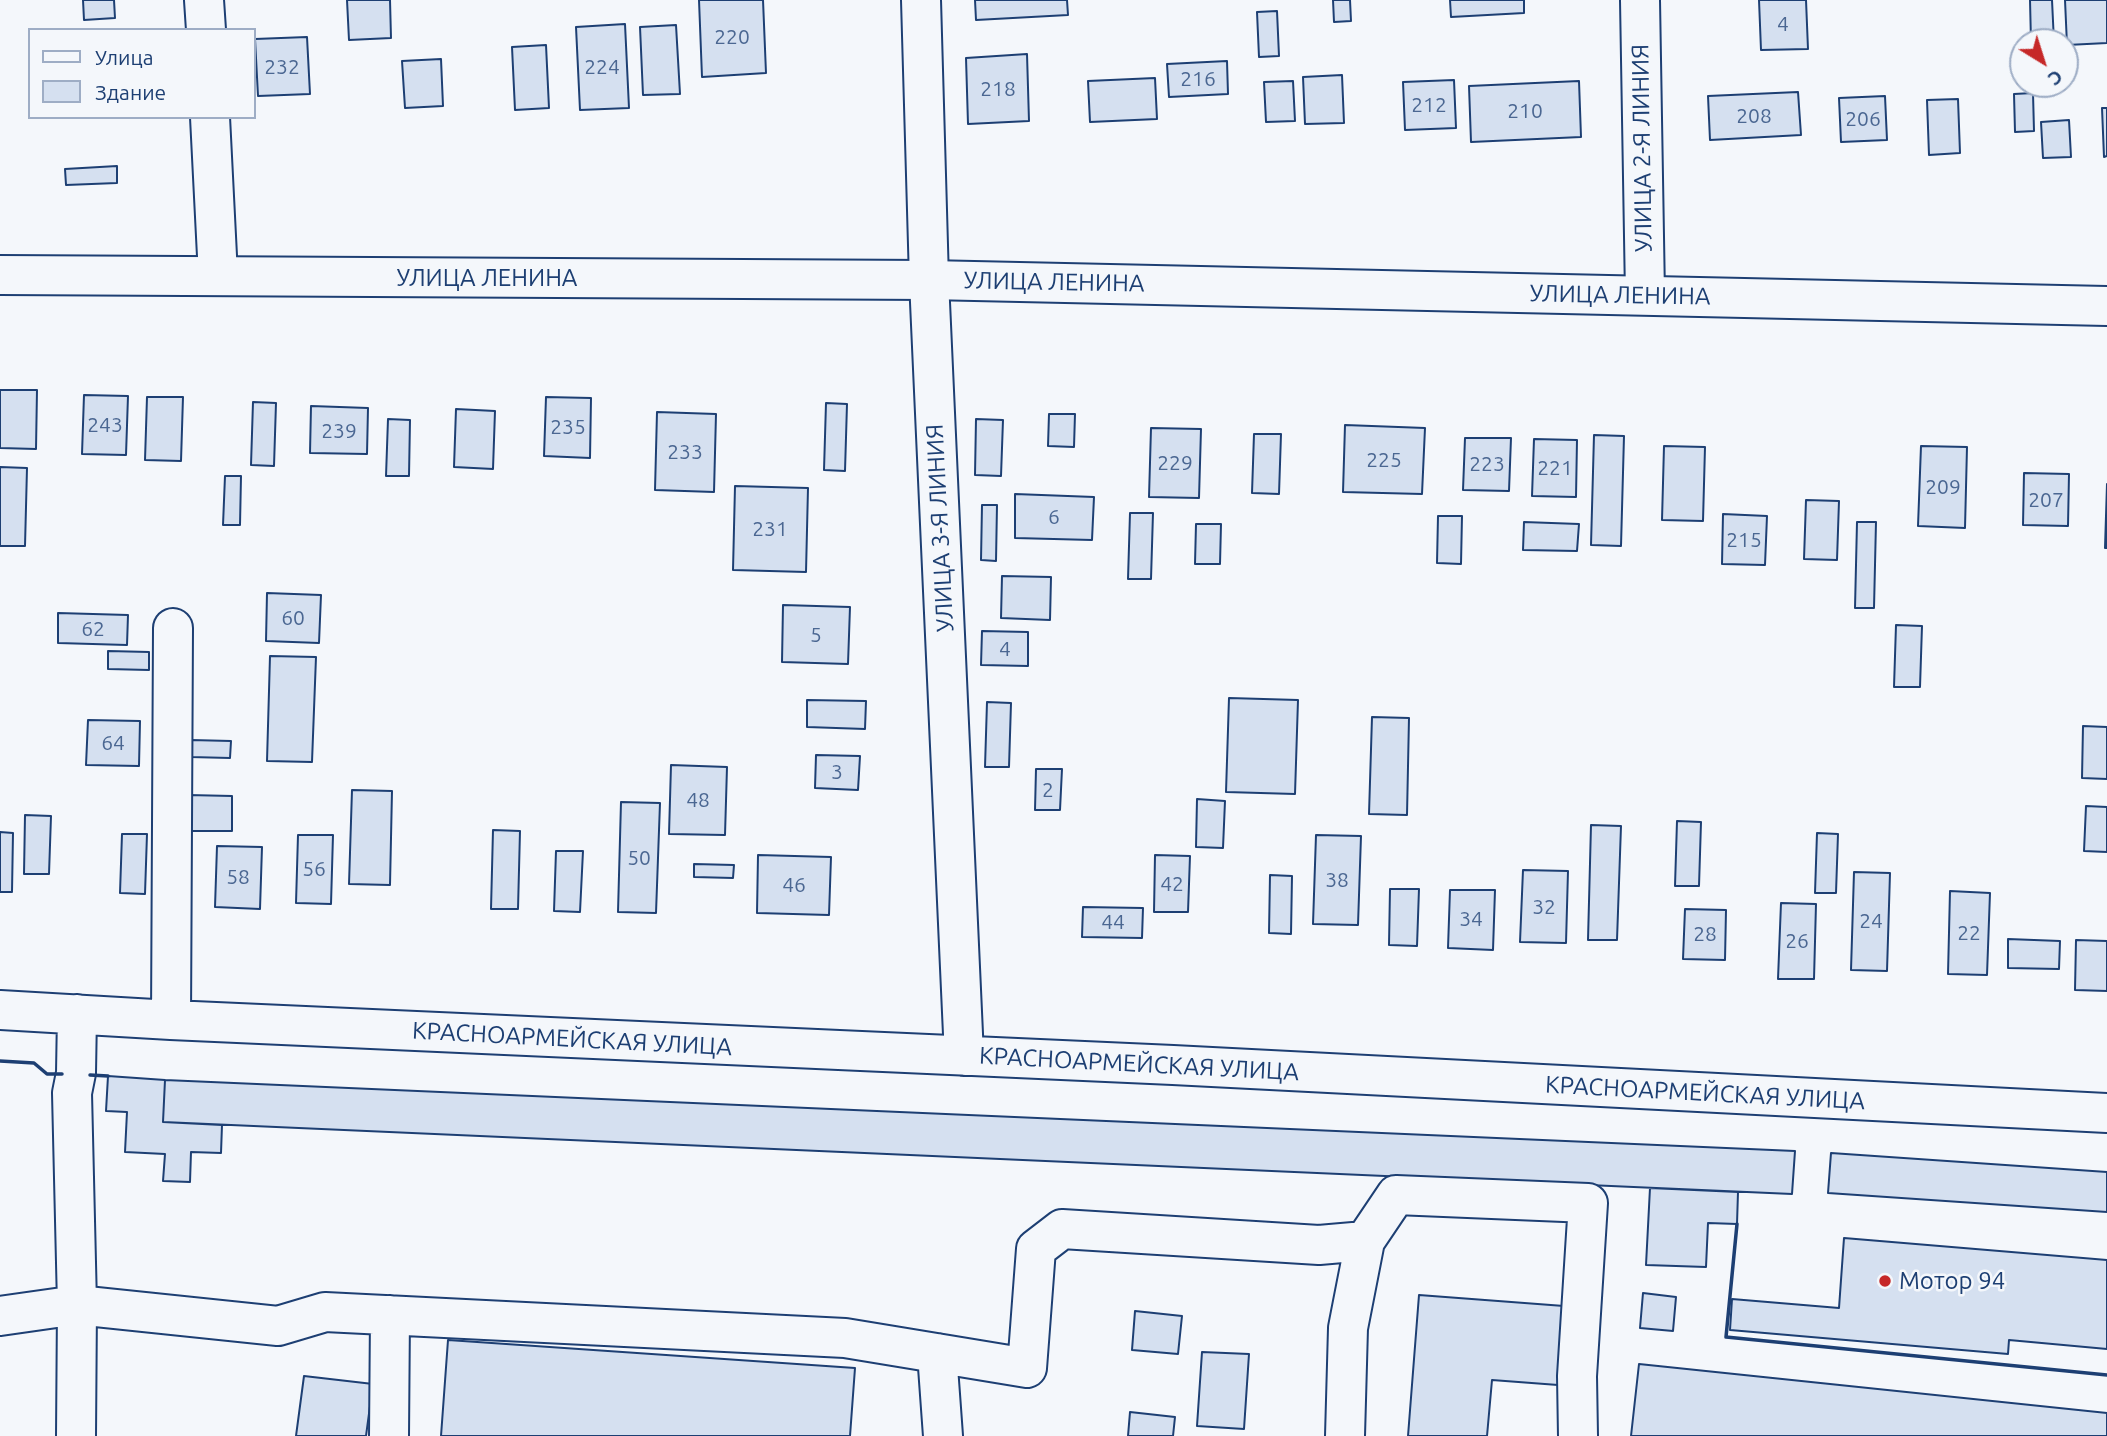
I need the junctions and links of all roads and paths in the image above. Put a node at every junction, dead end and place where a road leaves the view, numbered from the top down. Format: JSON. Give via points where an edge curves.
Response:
{"nodes":[{"id":1,"x":204,"y":0,"type":"edge"},
{"id":2,"x":921,"y":0,"type":"edge"},
{"id":3,"x":1640,"y":0,"type":"edge"},
{"id":4,"x":206,"y":28,"type":"edge"},
{"id":5,"x":210,"y":119,"type":"edge"},
{"id":6,"x":0,"y":275,"type":"edge"},
{"id":7,"x":218,"y":276,"type":"junction"},
{"id":8,"x":929,"y":279,"type":"junction"},
{"id":9,"x":1645,"y":295,"type":"junction"},
{"id":10,"x":2107,"y":306,"type":"edge"},
{"id":11,"x":173,"y":628,"type":"dead end"},
{"id":12,"x":0,"y":1010,"type":"edge"},
{"id":13,"x":77,"y":1014,"type":"junction"},
{"id":14,"x":171,"y":1020,"type":"junction"},
{"id":15,"x":964,"y":1056,"type":"junction"},
{"id":16,"x":2107,"y":1113,"type":"edge"},
{"id":17,"x":1365,"y":1241,"type":"junction"},
{"id":18,"x":77,"y":1305,"type":"junction"},
{"id":19,"x":390,"y":1315,"type":"junction"},
{"id":20,"x":0,"y":1316,"type":"edge"},
{"id":21,"x":937,"y":1353,"type":"junction"},
{"id":22,"x":76,"y":1436,"type":"edge"},
{"id":23,"x":390,"y":1436,"type":"edge"},
{"id":24,"x":943,"y":1436,"type":"edge"},
{"id":25,"x":1345,"y":1436,"type":"edge"},
{"id":26,"x":1578,"y":1436,"type":"edge"}],
"edges":[{"from":1,"to":4,"type":"street"},
{"from":2,"to":8,"type":"street","name":"УЛИЦА 3-Я ЛИНИЯ"},
{"from":3,"to":9,"type":"street","name":"УЛИЦА 2-Я ЛИНИЯ"},
{"from":5,"to":7,"type":"street"},
{"from":6,"to":7,"type":"street","name":"УЛИЦА ЛЕНИНА"},
{"from":7,"to":8,"type":"street","name":"УЛИЦА ЛЕНИНА"},
{"from":8,"to":9,"type":"street","name":"УЛИЦА ЛЕНИНА"},
{"from":8,"to":15,"type":"street","name":"УЛИЦА 3-Я ЛИНИЯ"},
{"from":9,"to":10,"type":"street","name":"УЛИЦА ЛЕНИНА"},
{"from":11,"to":14,"type":"street"},
{"from":12,"to":13,"type":"street","name":"КРАСНОАРМЕЙСКАЯ УЛИЦА"},
{"from":13,"to":14,"type":"street","name":"КРАСНОАРМЕЙСКАЯ УЛИЦА"},
{"from":13,"to":18,"type":"street","via":[[72,1093]]},
{"from":14,"to":15,"type":"street","name":"КРАСНОАРМЕЙСКАЯ УЛИЦА"},
{"from":15,"to":16,"type":"street","name":"КРАСНОАРМЕЙСКАЯ УЛИЦА"},
{"from":17,"to":21,"type":"street","via":[[1319,1245],[1062,1229],[1036,1249],[1027,1368]]},
{"from":17,"to":25,"type":"street","via":[[1348,1328]]},
{"from":17,"to":26,"type":"street","via":[[1396,1195],[1588,1203],[1577,1376]]},
{"from":18,"to":19,"type":"street","via":[[278,1326],[325,1312]]},
{"from":18,"to":20,"type":"street"},
{"from":18,"to":22,"type":"street"},
{"from":19,"to":21,"type":"street","via":[[845,1338]]},
{"from":19,"to":23,"type":"street"},
{"from":21,"to":24,"type":"street"}]}
